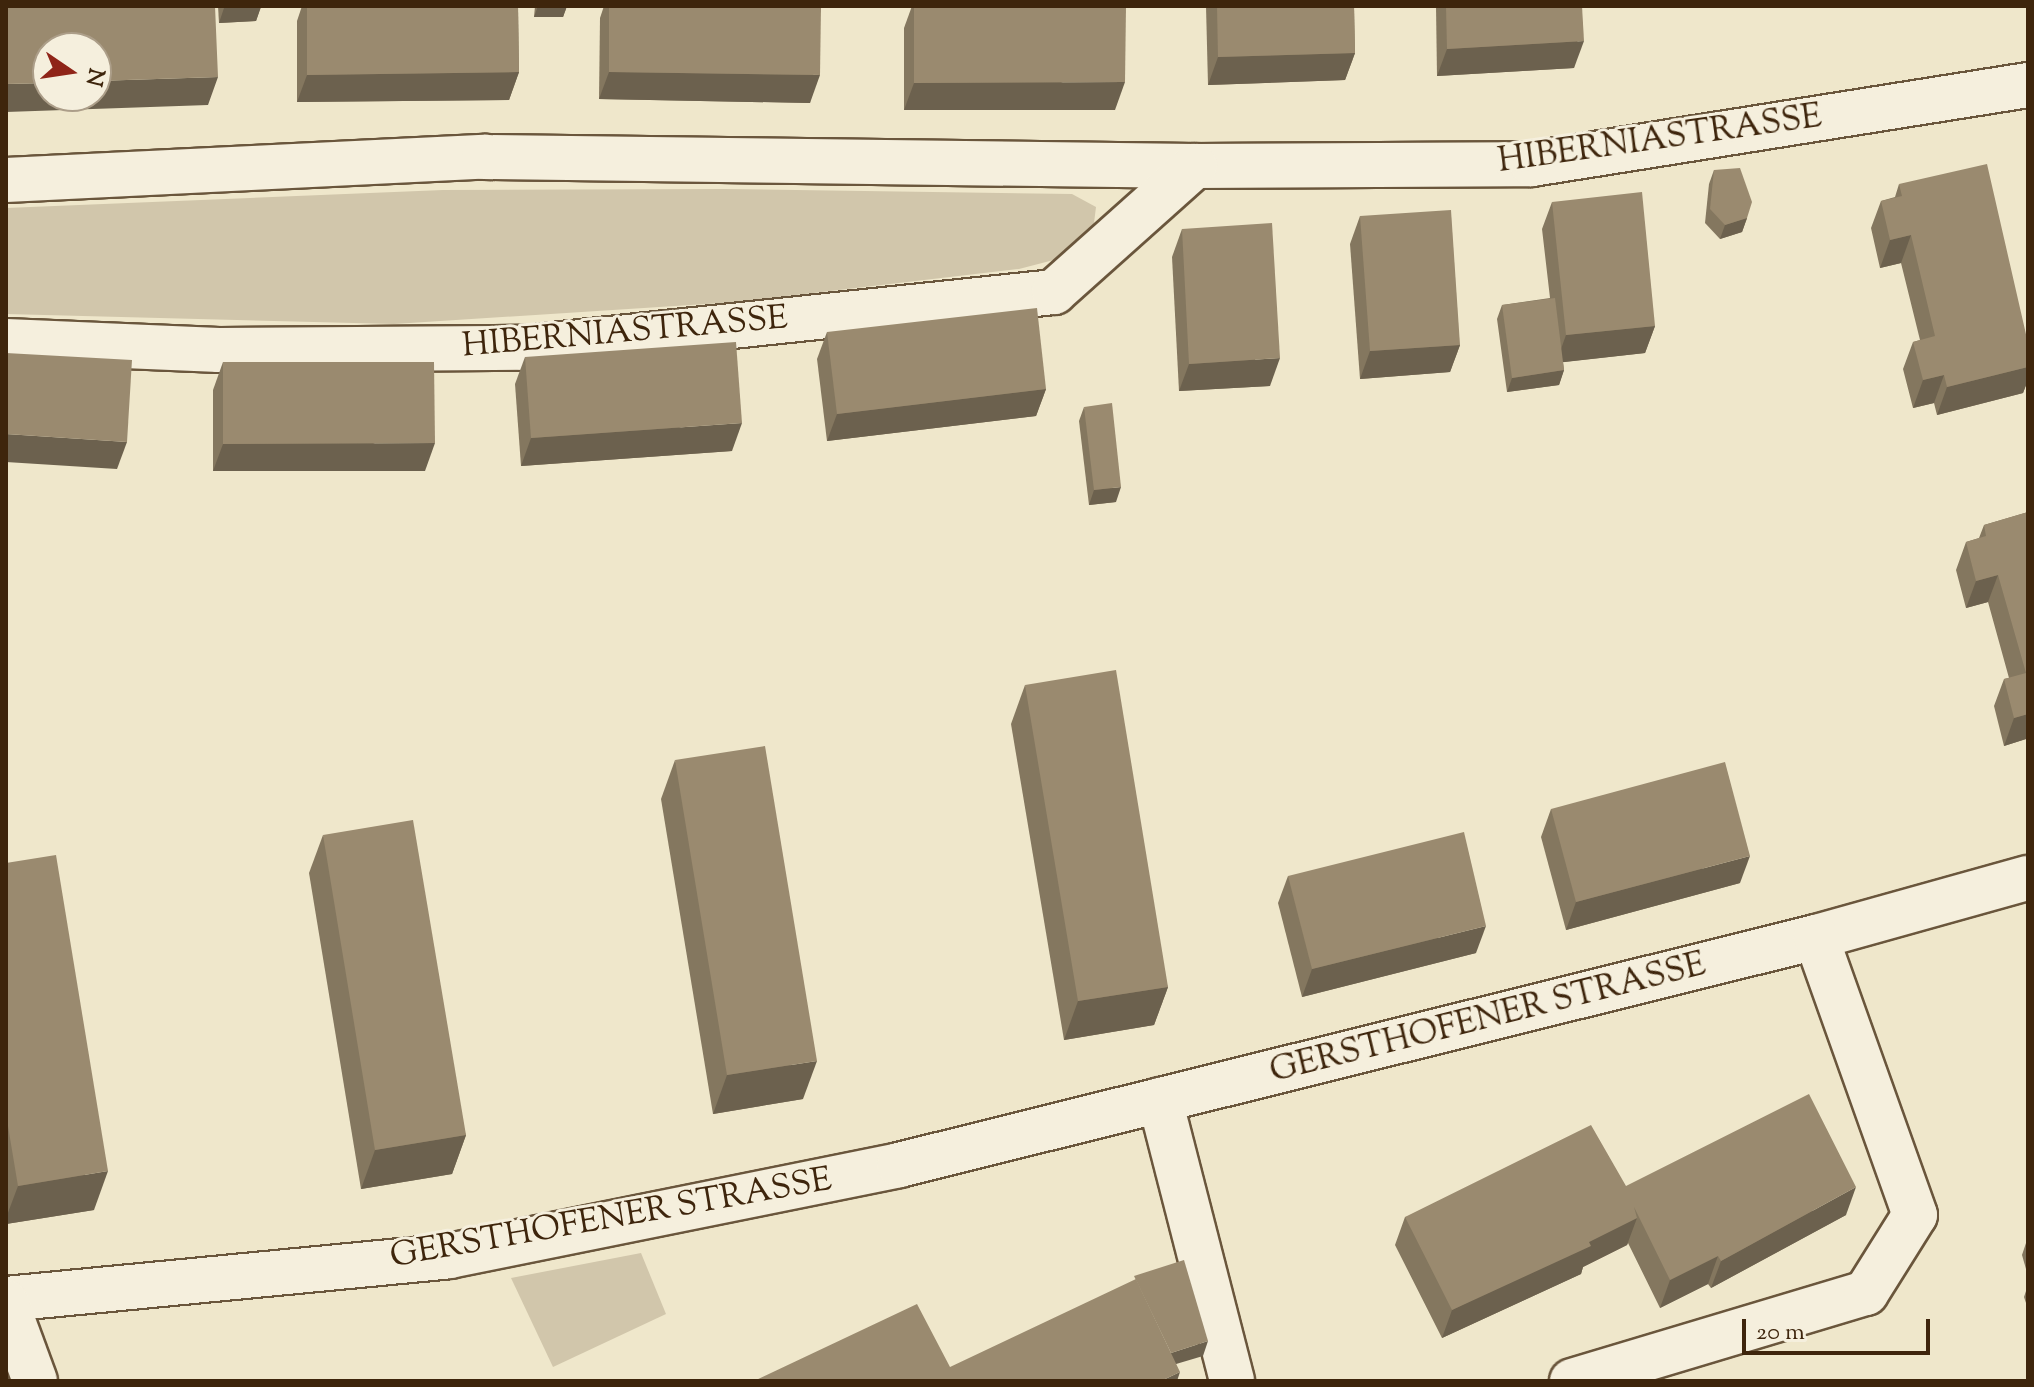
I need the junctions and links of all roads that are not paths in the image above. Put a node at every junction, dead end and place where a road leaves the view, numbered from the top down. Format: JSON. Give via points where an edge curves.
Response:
{"nodes":[{"id":1,"x":2028,"y":85,"type":"edge"},
{"id":2,"x":1195,"y":166,"type":"junction"},
{"id":3,"x":6,"y":180,"type":"edge"},
{"id":4,"x":6,"y":341,"type":"edge"},
{"id":5,"x":2028,"y":878,"type":"edge"},
{"id":6,"x":1816,"y":937,"type":"junction"},
{"id":7,"x":1160,"y":1100,"type":"junction"},
{"id":8,"x":6,"y":1300,"type":"edge"},
{"id":9,"x":35,"y":1381,"type":"edge"},
{"id":10,"x":1232,"y":1381,"type":"edge"},
{"id":11,"x":1572,"y":1381,"type":"edge"}],
"edges":[{"from":1,"to":2,"type":"street","name":"HIBERNIASTRASSE","via":[[1532,164]]},
{"from":2,"to":3,"type":"street","name":"HIBERNIASTRASSE","via":[[484,157]]},
{"from":2,"to":4,"type":"street","name":"HIBERNIASTRASSE","via":[[1054,292],[524,348],[219,350]]},
{"from":5,"to":6,"type":"street","name":"GERSTHOFENER STRASSE"},
{"from":6,"to":7,"type":"street","name":"GERSTHOFENER STRASSE"},
{"from":6,"to":11,"type":"street","via":[[1915,1215],[1866,1293]]},
{"from":7,"to":8,"type":"street","name":"GERSTHOFENER STRASSE","via":[[899,1165],[449,1256]]},
{"from":7,"to":10,"type":"street"},
{"from":8,"to":9,"type":"street","name":"GERSTHOFENER STRASSE"}]}
